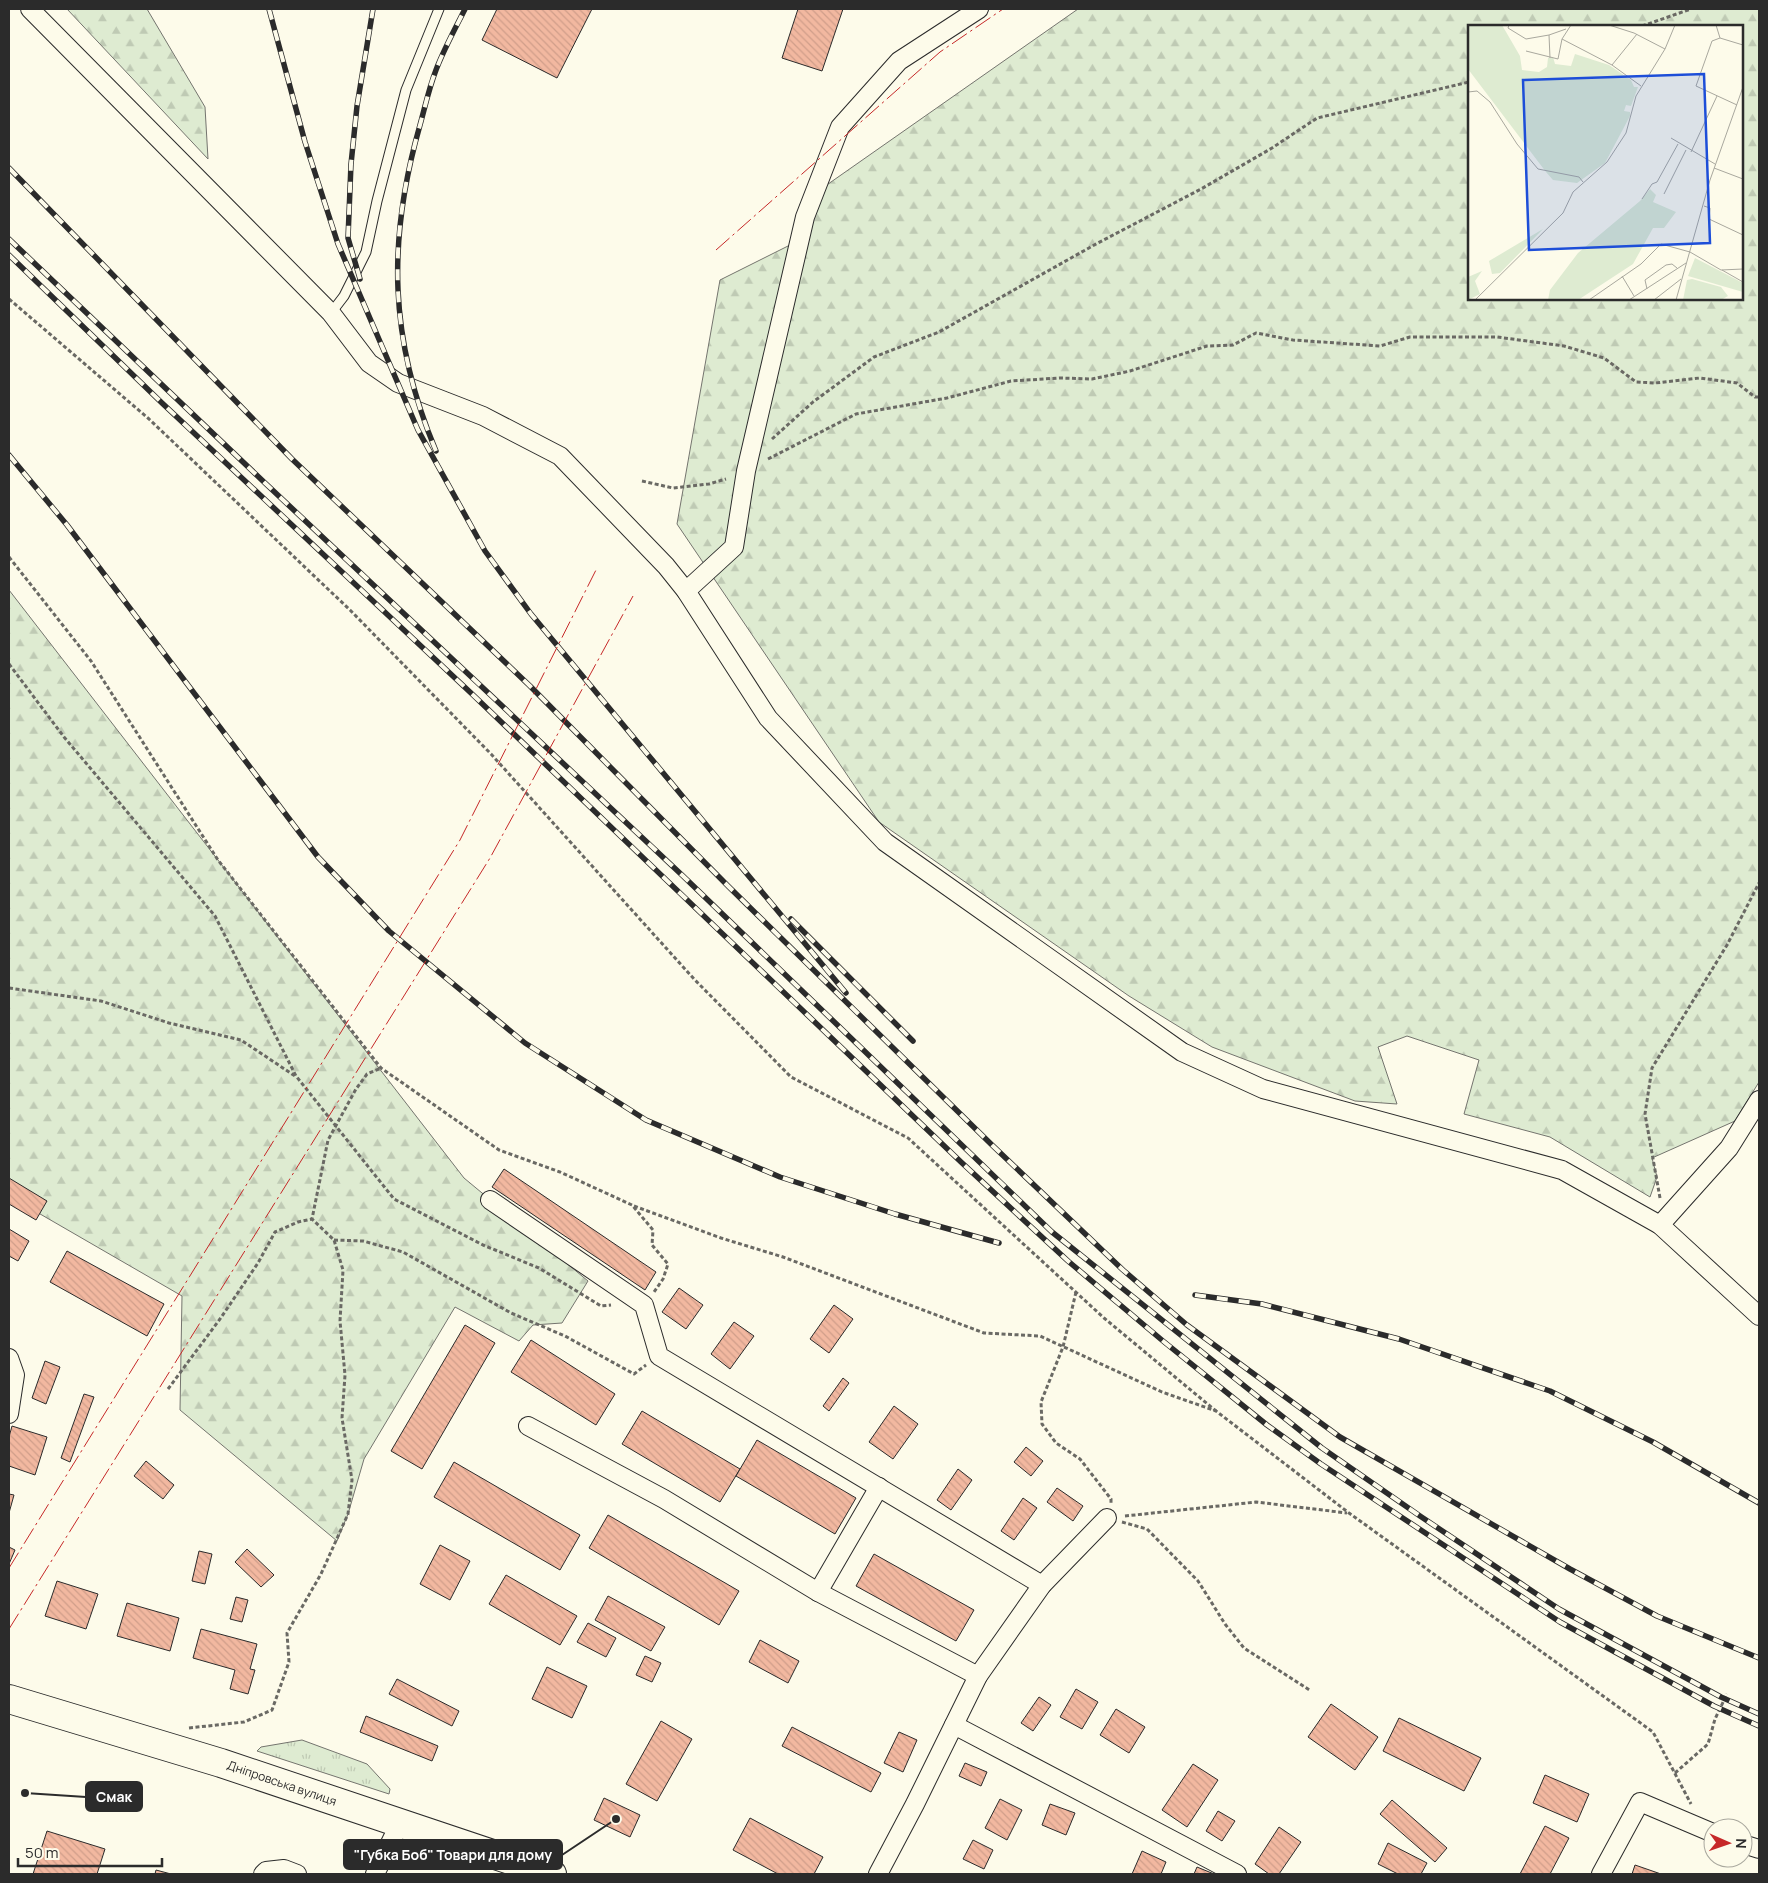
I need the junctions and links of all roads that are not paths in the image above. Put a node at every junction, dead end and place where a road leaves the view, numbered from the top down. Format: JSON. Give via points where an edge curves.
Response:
{"nodes":[{"id":1,"x":30,"y":9,"type":"edge"},
{"id":2,"x":439,"y":9,"type":"edge"},
{"id":3,"x":979,"y":9,"type":"edge"},
{"id":4,"x":331,"y":313,"type":"junction"},
{"id":5,"x":686,"y":591,"type":"junction"},
{"id":6,"x":1759,"y":1100,"type":"edge"},
{"id":7,"x":490,"y":1200,"type":"dead end"},
{"id":8,"x":1660,"y":1225,"type":"junction"},
{"id":9,"x":1759,"y":1316,"type":"edge"},
{"id":10,"x":9,"y":1358,"type":"edge"},
{"id":11,"x":9,"y":1414,"type":"edge"},
{"id":12,"x":528,"y":1426,"type":"dead end"},
{"id":13,"x":879,"y":1488,"type":"junction"},
{"id":14,"x":1107,"y":1518,"type":"road end"},
{"id":15,"x":1042,"y":1586,"type":"junction"},
{"id":16,"x":818,"y":1592,"type":"junction"},
{"id":17,"x":978,"y":1676,"type":"junction"},
{"id":18,"x":9,"y":1699,"type":"edge"},
{"id":19,"x":954,"y":1725,"type":"junction"},
{"id":20,"x":400,"y":1823,"type":"junction"},
{"id":21,"x":1703,"y":1829,"type":"edge"},
{"id":22,"x":263,"y":1874,"type":"edge"},
{"id":23,"x":296,"y":1874,"type":"edge"},
{"id":24,"x":375,"y":1874,"type":"edge"},
{"id":25,"x":552,"y":1874,"type":"edge"},
{"id":26,"x":878,"y":1874,"type":"edge"},
{"id":27,"x":1237,"y":1874,"type":"edge"},
{"id":28,"x":1601,"y":1874,"type":"edge"}],
"edges":[{"from":1,"to":4,"type":"street"},
{"from":2,"to":4,"type":"lane","via":[[406,90],[366,252],[354,279]]},
{"from":3,"to":5,"type":"street","via":[[899,61],[840,127],[805,218],[746,471],[734,547]]},
{"from":4,"to":5,"type":"street","via":[[370,363],[398,383],[483,416],[560,456]]},
{"from":5,"to":8,"type":"street","via":[[768,718],[885,842],[1182,1052],[1262,1089],[1562,1170]]},
{"from":6,"to":8,"type":"street","via":[[1729,1148]]},
{"from":7,"to":13,"type":"street","via":[[644,1305],[659,1356]]},
{"from":8,"to":9,"type":"street"},
{"from":10,"to":11,"type":"street","via":[[15,1375]]},
{"from":12,"to":16,"type":"street","via":[[664,1498]]},
{"from":13,"to":15,"type":"street"},
{"from":13,"to":16,"type":"street"},
{"from":14,"to":15,"type":"street"},
{"from":15,"to":17,"type":"street"},
{"from":16,"to":17,"type":"street"},
{"from":17,"to":19,"type":"street"},
{"from":18,"to":20,"type":"highway","name":"Дніпровська вулиця","via":[[221,1763]]},
{"from":19,"to":26,"type":"street"},
{"from":19,"to":27,"type":"street"},
{"from":20,"to":24,"type":"street"},
{"from":20,"to":25,"type":"highway","name":"Дніпровська вулиця"},
{"from":21,"to":28,"type":"street","via":[[1640,1802]]},
{"from":22,"to":23,"type":"street","via":[[284,1869]]}]}
